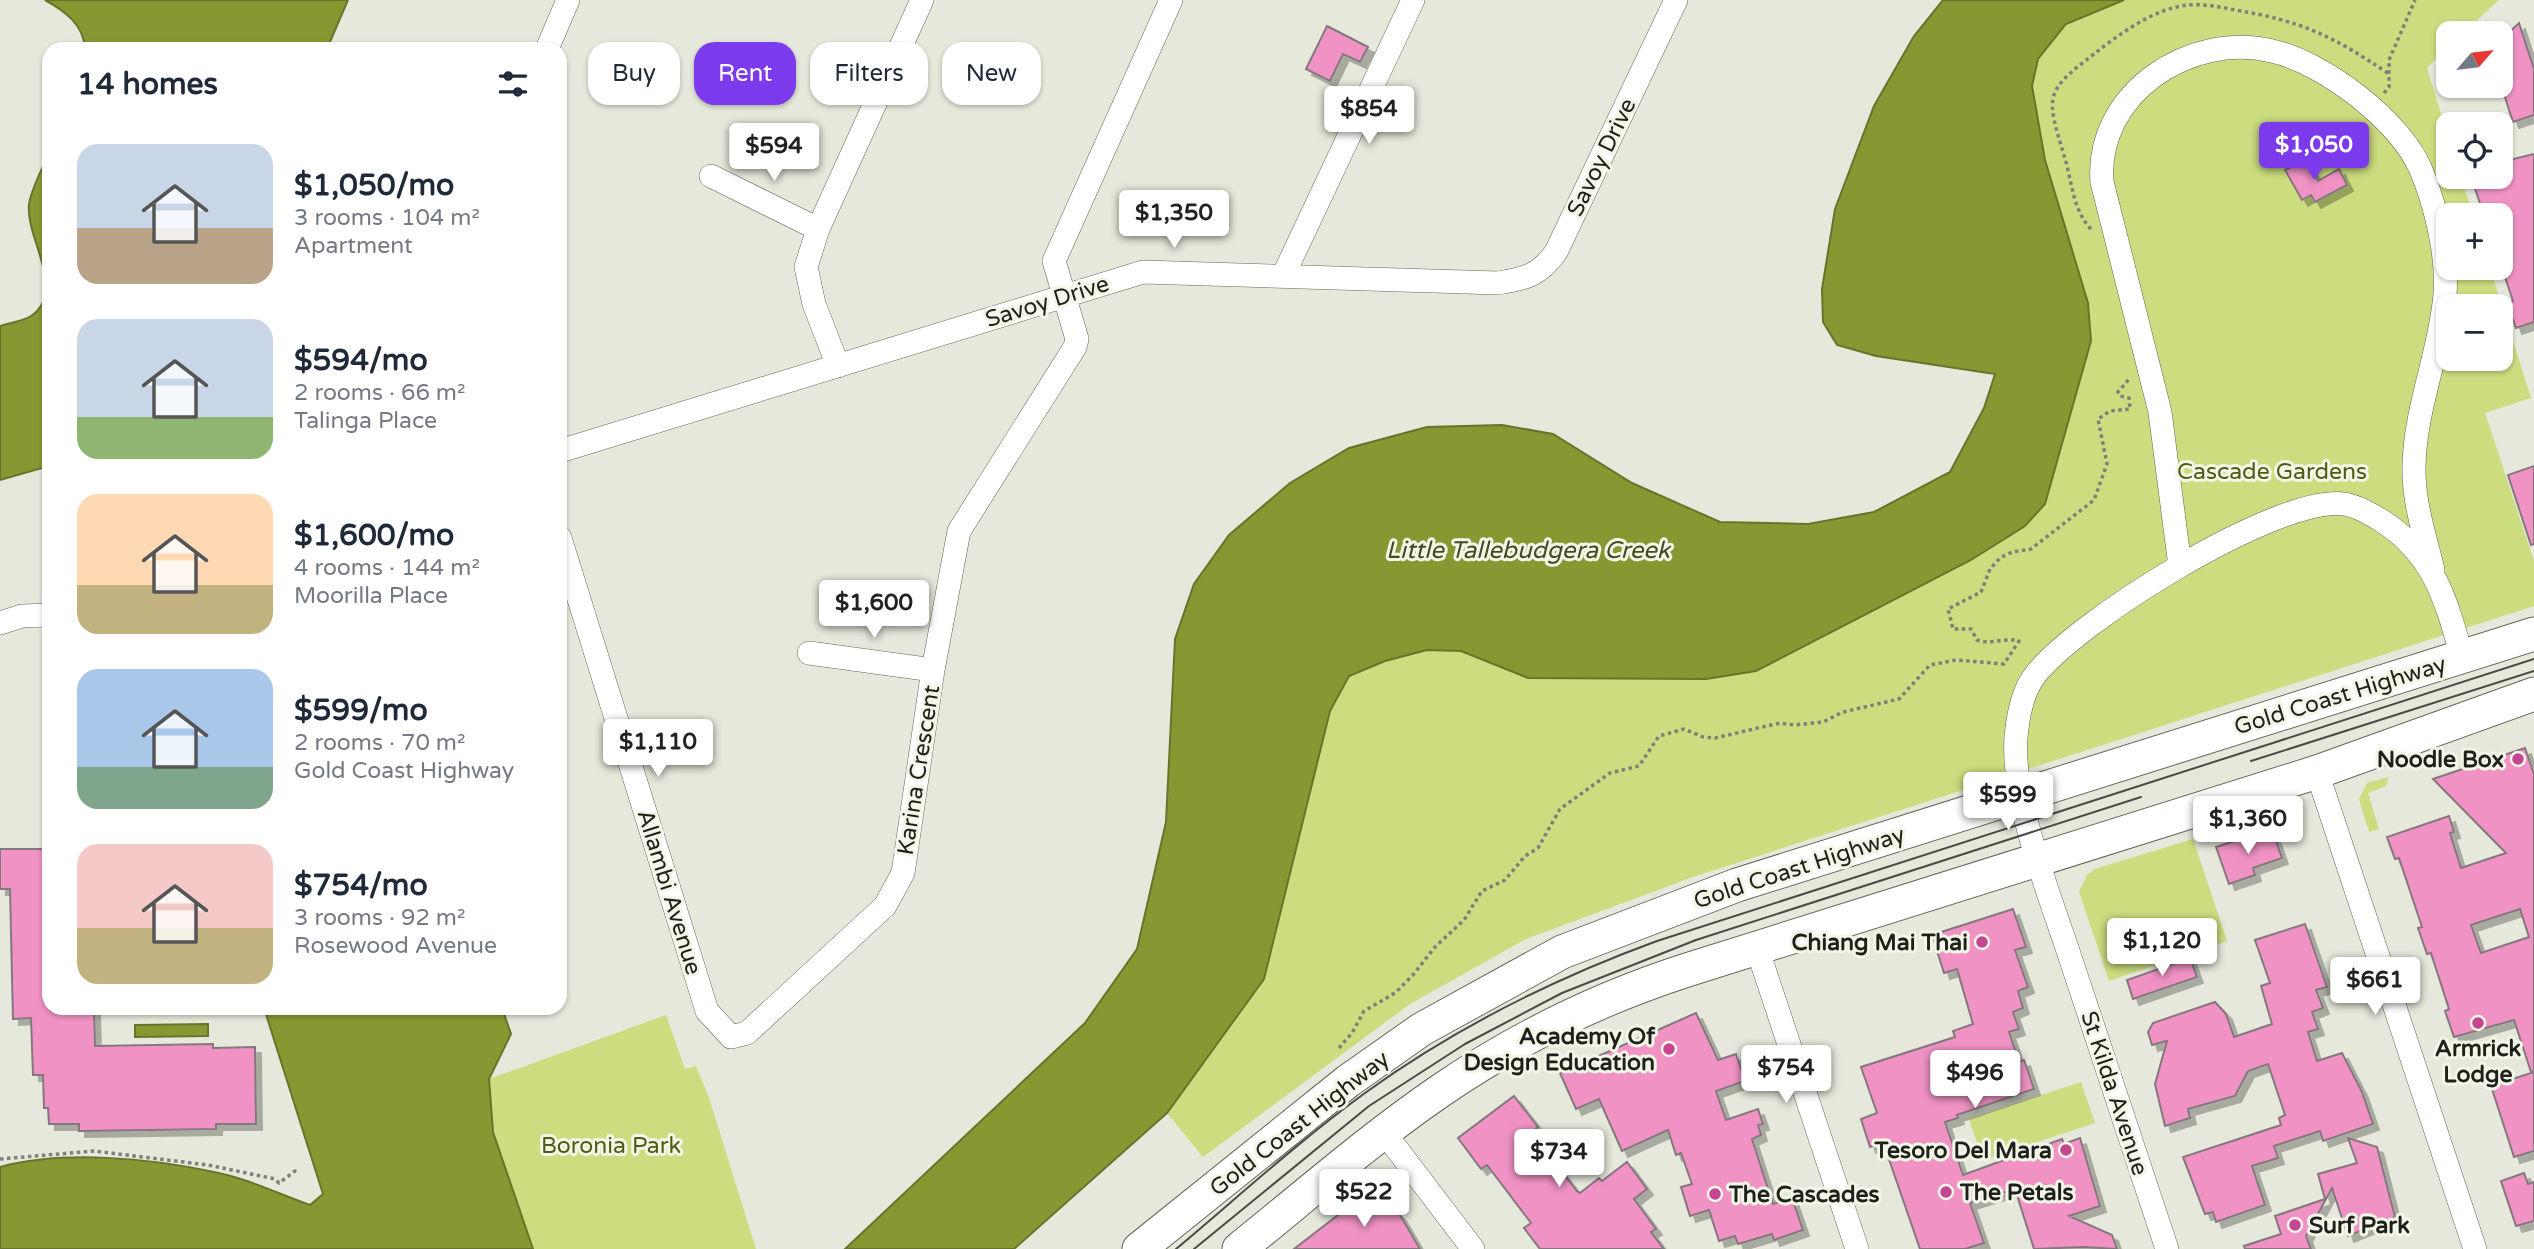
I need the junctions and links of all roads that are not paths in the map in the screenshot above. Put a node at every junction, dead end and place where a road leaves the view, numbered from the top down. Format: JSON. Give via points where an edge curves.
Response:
{"nodes":[{"id":1,"x":568,"y":0,"type":"edge"},
{"id":2,"x":922,"y":0,"type":"edge"},
{"id":3,"x":1171,"y":0,"type":"edge"},
{"id":4,"x":1413,"y":0,"type":"edge"},
{"id":5,"x":1676,"y":0,"type":"edge"},
{"id":6,"x":550,"y":42,"type":"edge"},
{"id":7,"x":711,"y":176,"type":"dead end"},
{"id":8,"x":818,"y":229,"type":"junction"},
{"id":9,"x":1284,"y":274,"type":"junction"},
{"id":10,"x":1063,"y":295,"type":"junction"},
{"id":11,"x":838,"y":366,"type":"junction"},
{"id":12,"x":567,"y":449,"type":"edge"},
{"id":13,"x":2415,"y":497,"type":"junction"},
{"id":14,"x":2375,"y":517,"type":"junction"},
{"id":15,"x":567,"y":561,"type":"edge"},
{"id":16,"x":2180,"y":566,"type":"junction"},
{"id":17,"x":2433,"y":570,"type":"junction"},
{"id":18,"x":42,"y":615,"type":"edge"},
{"id":19,"x":0,"y":623,"type":"edge"},
{"id":20,"x":2534,"y":635,"type":"edge"},
{"id":21,"x":809,"y":653,"type":"dead end"},
{"id":22,"x":2462,"y":657,"type":"junction"},
{"id":23,"x":933,"y":670,"type":"junction"},
{"id":24,"x":2534,"y":694,"type":"edge"},
{"id":25,"x":2318,"y":772,"type":"junction"},
{"id":26,"x":2021,"y":794,"type":"junction"},
{"id":27,"x":2038,"y":857,"type":"junction"},
{"id":28,"x":1757,"y":948,"type":"junction"},
{"id":29,"x":731,"y":1037,"type":"joint"},
{"id":30,"x":1384,"y":1132,"type":"junction"},
{"id":31,"x":1139,"y":1249,"type":"edge"},
{"id":32,"x":1240,"y":1249,"type":"edge"},
{"id":33,"x":1473,"y":1249,"type":"edge"},
{"id":34,"x":1857,"y":1249,"type":"edge"},
{"id":35,"x":2167,"y":1249,"type":"edge"},
{"id":36,"x":2475,"y":1249,"type":"edge"}],
"edges":[{"from":1,"to":6,"type":"street"},
{"from":2,"to":8,"type":"street"},
{"from":3,"to":10,"type":"street","name":"Karina Crescent","via":[[1054,261]]},
{"from":4,"to":9,"type":"street"},
{"from":5,"to":9,"type":"street","name":"Savoy Drive","via":[[1545,268],[1528,278],[1498,283]]},
{"from":7,"to":8,"type":"street"},
{"from":8,"to":11,"type":"street","via":[[806,267],[814,304]]},
{"from":9,"to":10,"type":"street","name":"Savoy Drive","via":[[1143,272]]},
{"from":10,"to":11,"type":"street","name":"Savoy Drive"},
{"from":10,"to":23,"type":"street","name":"Karina Crescent","via":[[1077,339],[1075,347],[959,531]]},
{"from":11,"to":12,"type":"street","name":"Savoy Drive"},
{"from":13,"to":14,"type":"street","via":[[2397,511]]},
{"from":13,"to":16,"type":"street","via":[[2418,420],[2446,284],[2439,233],[2421,169],[2397,134],[2372,109],[2295,57],[2249,48],[2210,51],[2171,65],[2127,100],[2107,134],[2101,169],[2160,412]]},
{"from":13,"to":17,"type":"street"},
{"from":14,"to":16,"type":"street","name":"St Kilda Avenue","via":[[2344,504],[2299,509]]},
{"from":14,"to":17,"type":"street","name":"St Kilda Avenue","via":[[2414,545]]},
{"from":15,"to":29,"type":"street","name":"Allambi Avenue","via":[[707,1011]]},
{"from":16,"to":26,"type":"street","name":"St Kilda Avenue","via":[[2095,621],[2032,680],[2016,731]]},
{"from":17,"to":22,"type":"street"},
{"from":18,"to":19,"type":"street"},
{"from":20,"to":22,"type":"highway","name":"Gold Coast Highway"},
{"from":21,"to":23,"type":"street"},
{"from":22,"to":26,"type":"highway","name":"Gold Coast Highway"},
{"from":23,"to":29,"type":"street","name":"Karina Crescent","via":[[903,873],[885,906],[747,1033]]},
{"from":24,"to":25,"type":"highway"},
{"from":25,"to":27,"type":"highway"},
{"from":25,"to":36,"type":"street"},
{"from":26,"to":27,"type":"street","name":"St Kilda Avenue"},
{"from":26,"to":31,"type":"highway","name":"Gold Coast Highway","via":[[1737,886],[1562,952],[1422,1029],[1348,1081]]},
{"from":27,"to":28,"type":"highway"},
{"from":27,"to":35,"type":"street","name":"St Kilda Avenue"},
{"from":28,"to":30,"type":"highway","via":[[1628,991],[1548,1027],[1472,1070]]},
{"from":28,"to":34,"type":"street"},
{"from":30,"to":32,"type":"highway"},
{"from":30,"to":33,"type":"street"}]}
